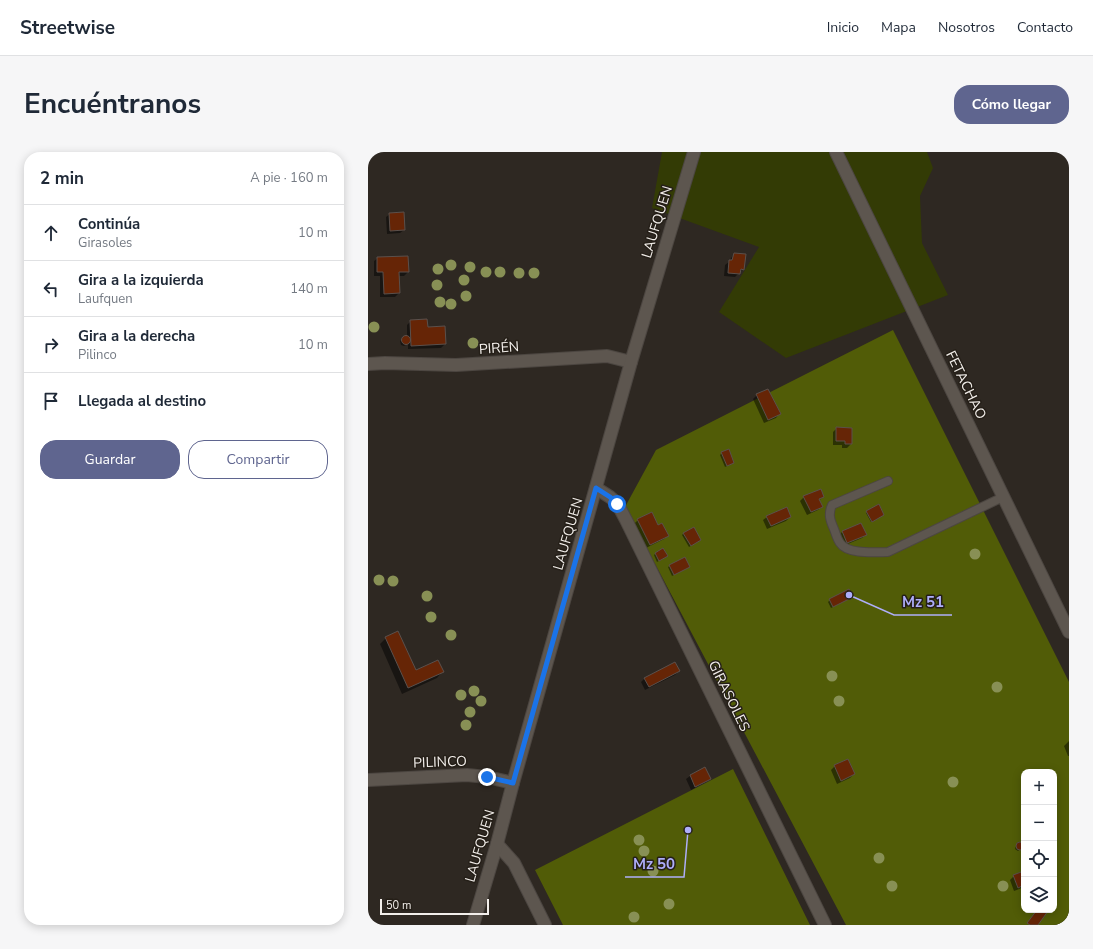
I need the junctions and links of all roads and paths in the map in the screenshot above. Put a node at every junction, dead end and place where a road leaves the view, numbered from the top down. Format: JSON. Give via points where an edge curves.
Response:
{"nodes":[{"id":1,"x":694,"y":152,"type":"edge"},
{"id":2,"x":836,"y":152,"type":"edge"},
{"id":3,"x":631,"y":362,"type":"junction"},
{"id":4,"x":368,"y":364,"type":"edge"},
{"id":5,"x":888,"y":481,"type":"dead end"},
{"id":6,"x":596,"y":488,"type":"junction"},
{"id":7,"x":1003,"y":497,"type":"junction"},
{"id":8,"x":1069,"y":632,"type":"edge"},
{"id":9,"x":368,"y":780,"type":"edge"},
{"id":10,"x":513,"y":783,"type":"junction"},
{"id":11,"x":497,"y":844,"type":"junction"},
{"id":12,"x":473,"y":925,"type":"edge"},
{"id":13,"x":545,"y":925,"type":"edge"},
{"id":14,"x":825,"y":925,"type":"edge"}],
"edges":[{"from":1,"to":3,"type":"street","name":"LAUFQUEN"},
{"from":2,"to":7,"type":"street","name":"FETACHAO"},
{"from":3,"to":4,"type":"street","name":"PIRÉN","via":[[607,356],[456,365]]},
{"from":3,"to":6,"type":"street","name":"LAUFQUEN"},
{"from":5,"to":7,"type":"lane","via":[[832,505],[830,519],[841,544],[848,549],[868,553],[888,552]]},
{"from":6,"to":10,"type":"street","name":"LAUFQUEN"},
{"from":6,"to":14,"type":"street","name":"GIRASOLES","via":[[617,504],[626,520]]},
{"from":7,"to":8,"type":"street","name":"FETACHAO"},
{"from":9,"to":10,"type":"street","name":"PILINCO","via":[[468,776]]},
{"from":10,"to":11,"type":"street","name":"LAUFQUEN"},
{"from":11,"to":12,"type":"street","name":"LAUFQUEN"},
{"from":11,"to":13,"type":"street","via":[[514,863]]}]}
